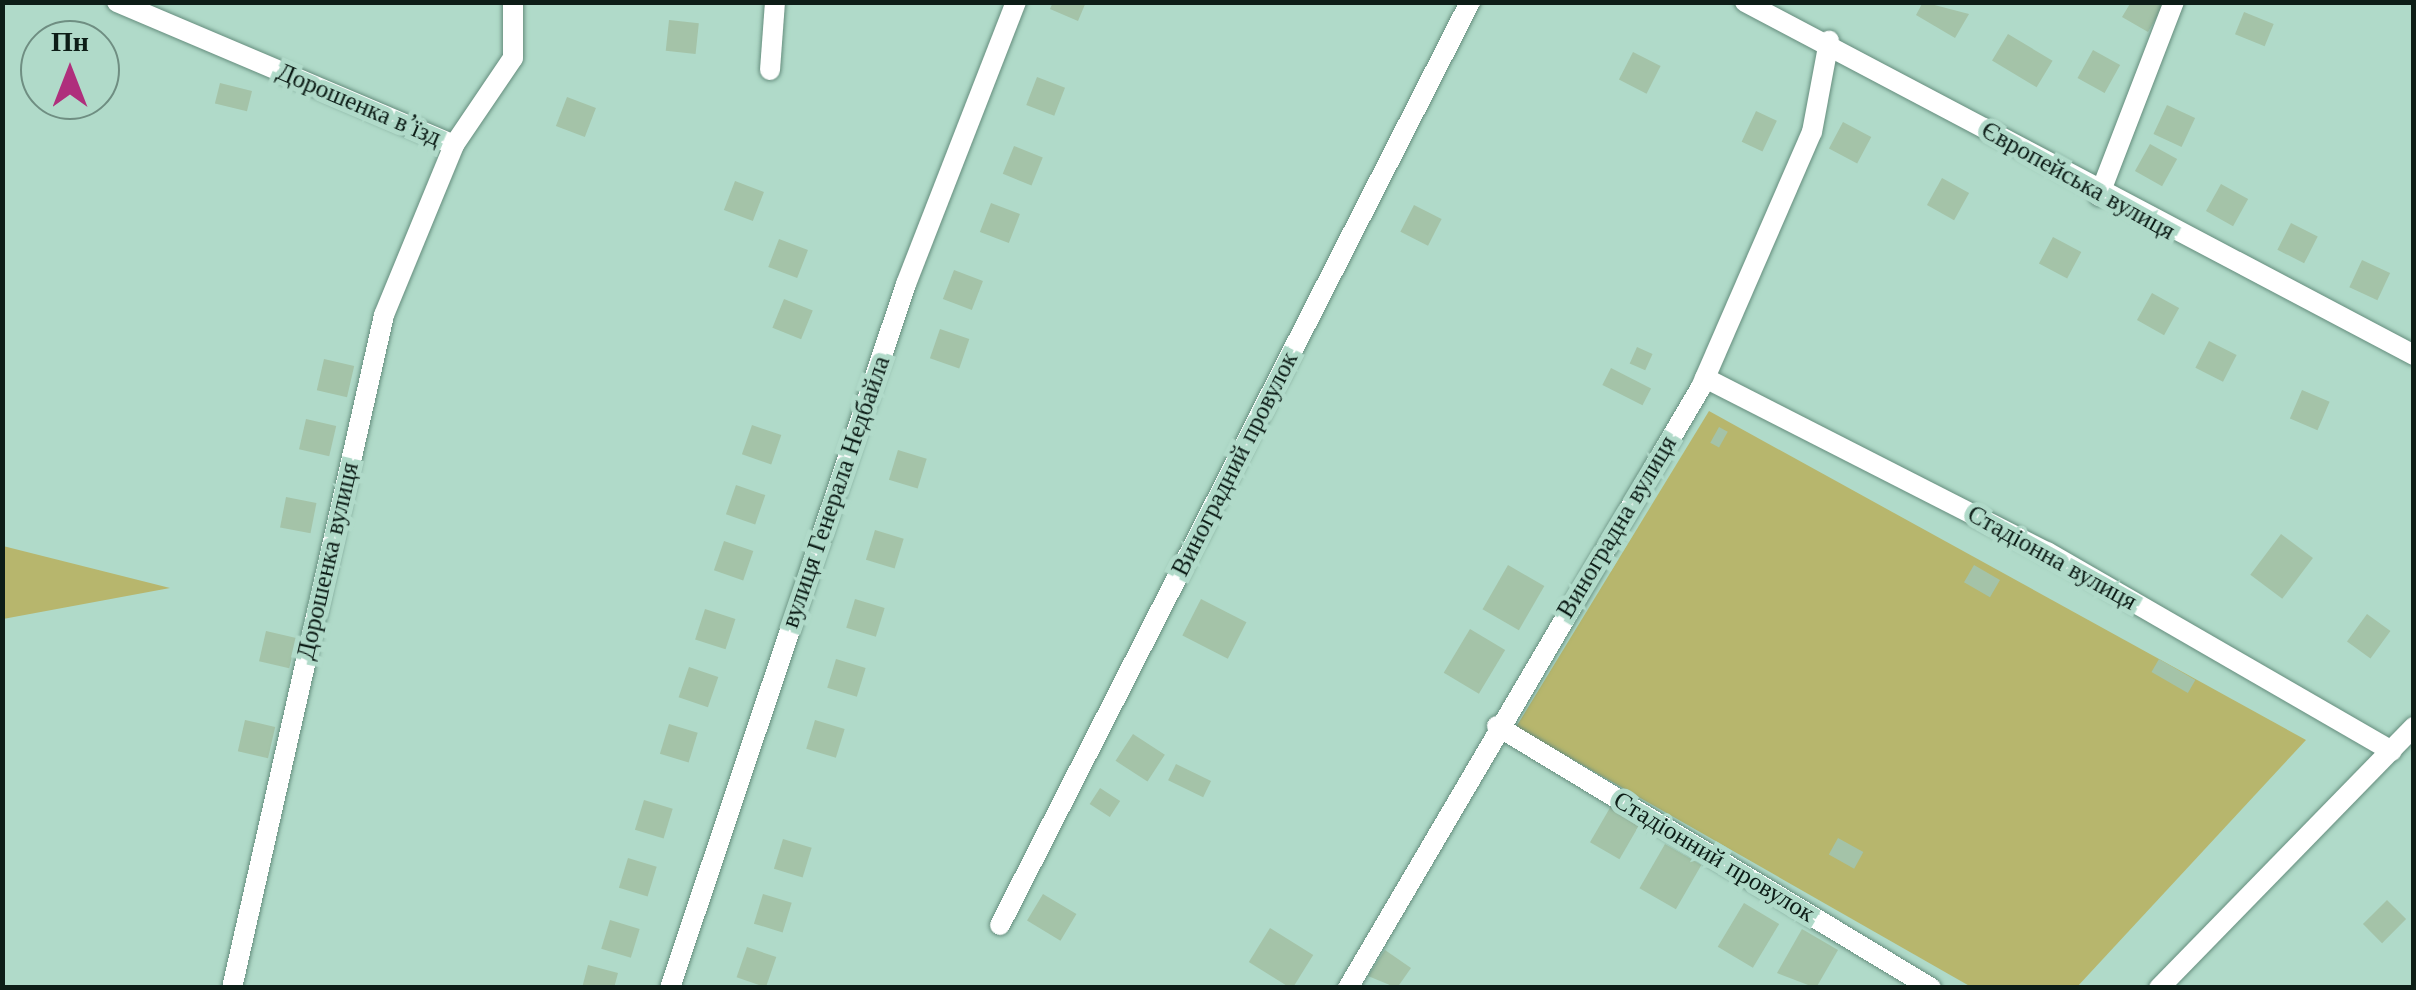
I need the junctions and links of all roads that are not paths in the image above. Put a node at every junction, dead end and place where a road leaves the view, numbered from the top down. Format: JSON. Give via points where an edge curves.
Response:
{"nodes":[{"id":1,"x":117,"y":2,"type":"edge"},
{"id":2,"x":512,"y":2,"type":"edge"},
{"id":3,"x":775,"y":2,"type":"edge"},
{"id":4,"x":1016,"y":2,"type":"edge"},
{"id":5,"x":1470,"y":2,"type":"edge"},
{"id":6,"x":1746,"y":2,"type":"edge"},
{"id":7,"x":2174,"y":2,"type":"edge"},
{"id":8,"x":1829,"y":41,"type":"junction"},
{"id":9,"x":770,"y":70,"type":"dead end"},
{"id":10,"x":454,"y":144,"type":"junction"},
{"id":11,"x":2100,"y":196,"type":"junction"},
{"id":12,"x":2414,"y":355,"type":"edge"},
{"id":13,"x":1706,"y":378,"type":"junction"},
{"id":14,"x":1497,"y":726,"type":"junction"},
{"id":15,"x":2414,"y":727,"type":"edge"},
{"id":16,"x":2392,"y":751,"type":"junction"},
{"id":17,"x":1000,"y":925,"type":"dead end"},
{"id":18,"x":232,"y":988,"type":"edge"},
{"id":19,"x":670,"y":988,"type":"edge"},
{"id":20,"x":1348,"y":988,"type":"edge"},
{"id":21,"x":1931,"y":988,"type":"edge"},
{"id":22,"x":2158,"y":988,"type":"edge"}],
"edges":[{"from":1,"to":10,"type":"street","name":"Дорошенка в’їзд"},
{"from":2,"to":10,"type":"street","name":"Дорошенка в’їзд","via":[[512,58]]},
{"from":3,"to":9,"type":"street"},
{"from":4,"to":19,"type":"street","name":"вулиця Генерала Недбайла","via":[[906,284]]},
{"from":5,"to":17,"type":"street","name":"Виноградний провулок"},
{"from":6,"to":8,"type":"street","name":"Європейська вулиця"},
{"from":7,"to":11,"type":"street"},
{"from":8,"to":11,"type":"street","name":"Європейська вулиця"},
{"from":8,"to":13,"type":"street","name":"Виноградна вулиця","via":[[1812,132]]},
{"from":10,"to":18,"type":"street","name":"Дорошенка вулиця","via":[[384,316]]},
{"from":11,"to":12,"type":"street","name":"Європейська вулиця"},
{"from":13,"to":14,"type":"street","name":"Виноградна вулиця"},
{"from":13,"to":16,"type":"street","name":"Стадіонна вулиця","via":[[2047,552]]},
{"from":14,"to":20,"type":"street","name":"Виноградна вулиця"},
{"from":14,"to":21,"type":"street","name":"Стадіонний провулок"},
{"from":15,"to":16,"type":"street"},
{"from":16,"to":22,"type":"street"}]}
